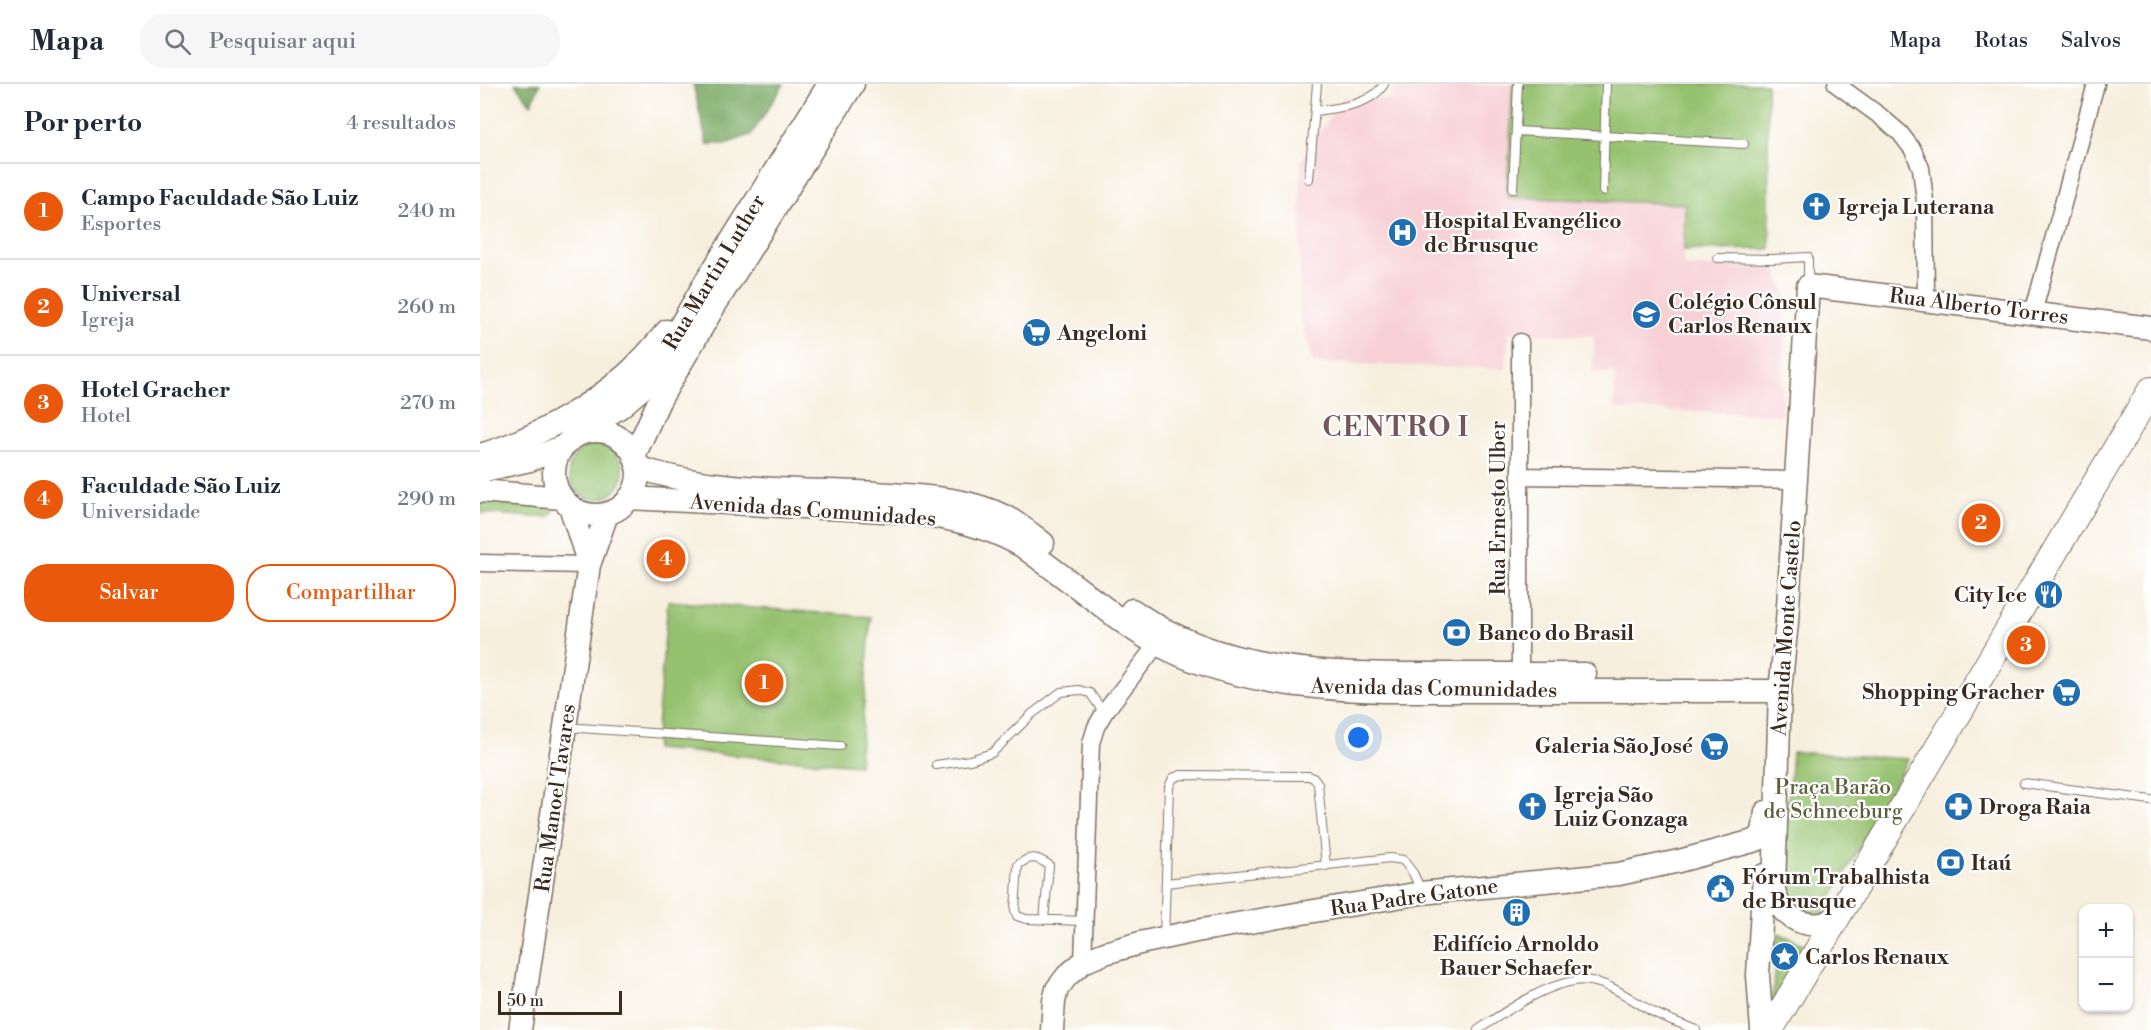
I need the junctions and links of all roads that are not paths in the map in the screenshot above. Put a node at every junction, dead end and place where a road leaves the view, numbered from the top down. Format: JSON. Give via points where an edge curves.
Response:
{"nodes":[{"id":1,"x":828,"y":84,"type":"edge"},
{"id":2,"x":853,"y":84,"type":"edge"},
{"id":3,"x":1317,"y":84,"type":"edge"},
{"id":4,"x":1384,"y":84,"type":"edge"},
{"id":5,"x":1518,"y":84,"type":"edge"},
{"id":6,"x":1606,"y":84,"type":"edge"},
{"id":7,"x":1836,"y":84,"type":"edge"},
{"id":8,"x":2096,"y":84,"type":"edge"},
{"id":9,"x":1315,"y":111,"type":"junction"},
{"id":10,"x":1516,"y":131,"type":"junction"},
{"id":11,"x":1605,"y":137,"type":"junction"},
{"id":12,"x":1744,"y":144,"type":"dead end"},
{"id":13,"x":1309,"y":179,"type":"dead end"},
{"id":14,"x":1514,"y":189,"type":"dead end"},
{"id":15,"x":1603,"y":191,"type":"dead end"},
{"id":16,"x":1718,"y":258,"type":"dead end"},
{"id":17,"x":705,"y":283,"type":"junction"},
{"id":18,"x":1808,"y":286,"type":"junction"},
{"id":19,"x":1926,"y":299,"type":"junction"},
{"id":20,"x":2032,"y":313,"type":"junction"},
{"id":21,"x":2151,"y":328,"type":"edge"},
{"id":22,"x":1520,"y":342,"type":"dead end"},
{"id":23,"x":2151,"y":390,"type":"edge"},
{"id":24,"x":569,"y":441,"type":"junction"},
{"id":25,"x":480,"y":455,"type":"edge"},
{"id":26,"x":636,"y":462,"type":"junction"},
{"id":27,"x":480,"y":471,"type":"edge"},
{"id":28,"x":1520,"y":476,"type":"junction"},
{"id":29,"x":1796,"y":480,"type":"junction"},
{"id":30,"x":480,"y":491,"type":"edge"},
{"id":31,"x":722,"y":494,"type":"junction"},
{"id":32,"x":630,"y":498,"type":"junction"},
{"id":33,"x":566,"y":502,"type":"junction"},
{"id":34,"x":608,"y":514,"type":"junction"},
{"id":35,"x":480,"y":563,"type":"edge"},
{"id":36,"x":589,"y":565,"type":"junction"},
{"id":37,"x":1162,"y":638,"type":"junction"},
{"id":38,"x":1520,"y":682,"type":"junction"},
{"id":39,"x":1781,"y":683,"type":"junction"},
{"id":40,"x":1104,"y":713,"type":"junction"},
{"id":41,"x":565,"y":727,"type":"junction"},
{"id":42,"x":840,"y":746,"type":"dead end"},
{"id":43,"x":1778,"y":750,"type":"junction"},
{"id":44,"x":936,"y":765,"type":"dead end"},
{"id":45,"x":2024,"y":783,"type":"dead end"},
{"id":46,"x":2151,"y":800,"type":"edge"},
{"id":47,"x":1747,"y":844,"type":"junction"},
{"id":48,"x":1326,"y":866,"type":"junction"},
{"id":49,"x":1166,"y":883,"type":"junction"},
{"id":50,"x":1422,"y":894,"type":"junction"},
{"id":51,"x":1836,"y":918,"type":"junction"},
{"id":52,"x":1044,"y":920,"type":"junction"},
{"id":53,"x":1084,"y":921,"type":"junction"},
{"id":54,"x":1164,"y":938,"type":"junction"},
{"id":55,"x":1083,"y":962,"type":"junction"},
{"id":56,"x":520,"y":1030,"type":"edge"},
{"id":57,"x":1053,"y":1030,"type":"edge"},
{"id":58,"x":1478,"y":1030,"type":"edge"},
{"id":59,"x":1696,"y":1030,"type":"edge"},
{"id":60,"x":1762,"y":1030,"type":"edge"},
{"id":61,"x":1770,"y":1030,"type":"edge"}],
"edges":[{"from":1,"to":17,"type":"main road","name":"Rua Martin Luther"},
{"from":2,"to":26,"type":"main road","name":"Rua Martin Luther","via":[[659,401]]},
{"from":3,"to":9,"type":"lane"},
{"from":4,"to":9,"type":"lane","via":[[1380,92],[1363,100]]},
{"from":5,"to":10,"type":"lane"},
{"from":6,"to":11,"type":"lane"},
{"from":7,"to":19,"type":"street","via":[[1900,133],[1921,168]]},
{"from":8,"to":20,"type":"street"},
{"from":9,"to":13,"type":"lane"},
{"from":10,"to":11,"type":"lane"},
{"from":10,"to":14,"type":"lane"},
{"from":11,"to":12,"type":"lane"},
{"from":11,"to":15,"type":"lane"},
{"from":16,"to":18,"type":"lane","via":[[1808,257]]},
{"from":17,"to":24,"type":"main road","name":"Rua Martin Luther","via":[[665,355],[640,390]]},
{"from":17,"to":25,"type":"main road","via":[[643,358],[605,392],[528,437]]},
{"from":18,"to":19,"type":"main road","name":"Rua Alberto Torres"},
{"from":18,"to":29,"type":"main road","name":"Avenida Monte Castelo"},
{"from":19,"to":20,"type":"main road","name":"Rua Alberto Torres"},
{"from":20,"to":21,"type":"main road","name":"Rua Alberto Torres"},
{"from":22,"to":28,"type":"street","name":"Rua Ernesto Ulber"},
{"from":23,"to":51,"type":"main road"},
{"from":24,"to":26,"type":"main road","via":[[588,432],[615,436]]},
{"from":24,"to":27,"type":"main road","via":[[530,460]]},
{"from":24,"to":33,"type":"main road","via":[[557,458],[554,471],[555,485]]},
{"from":26,"to":31,"type":"main road","name":"Avenida das Comunidades"},
{"from":26,"to":32,"type":"main road","via":[[635,489]]},
{"from":28,"to":29,"type":"street"},
{"from":28,"to":38,"type":"street","name":"Rua Ernesto Ulber"},
{"from":29,"to":39,"type":"main road","name":"Avenida Monte Castelo"},
{"from":30,"to":33,"type":"main road"},
{"from":31,"to":32,"type":"main road","name":"Avenida das Comunidades"},
{"from":31,"to":37,"type":"main road","name":"Avenida das Comunidades","via":[[922,505],[959,502],[985,508],[1007,518],[1128,607]]},
{"from":32,"to":34,"type":"main road"},
{"from":33,"to":34,"type":"main road","via":[[581,513]]},
{"from":33,"to":36,"type":"main road","name":"Rua Manoel Tavares"},
{"from":34,"to":36,"type":"main road","name":"Rua Manoel Tavares"},
{"from":35,"to":36,"type":"street"},
{"from":36,"to":41,"type":"main road","name":"Rua Manoel Tavares"},
{"from":37,"to":38,"type":"main road","name":"Avenida das Comunidades","via":[[1211,650],[1263,673],[1330,681]]},
{"from":37,"to":40,"type":"street"},
{"from":38,"to":39,"type":"main road","name":"Avenida das Comunidades"},
{"from":39,"to":43,"type":"main road","name":"Avenida Monte Castelo"},
{"from":40,"to":44,"type":"lane","via":[[1090,693],[1061,692],[992,753]]},
{"from":40,"to":53,"type":"street","via":[[1091,743]]},
{"from":41,"to":42,"type":"lane"},
{"from":41,"to":56,"type":"main road","name":"Rua Manoel Tavares"},
{"from":43,"to":47,"type":"main road","via":[[1768,775],[1763,833]]},
{"from":43,"to":51,"type":"main road","name":"Avenida Monte Castelo","via":[[1774,843],[1779,907],[1799,921],[1822,924]]},
{"from":45,"to":46,"type":"lane"},
{"from":47,"to":50,"type":"main road","name":"Rua Padre Gatone","via":[[1619,874]]},
{"from":47,"to":60,"type":"main road","via":[[1765,854],[1758,975]]},
{"from":48,"to":49,"type":"lane"},
{"from":48,"to":49,"type":"lane","via":[[1315,779],[1181,775],[1173,778],[1169,787]]},
{"from":48,"to":50,"type":"lane","via":[[1390,858],[1403,860]]},
{"from":49,"to":54,"type":"lane"},
{"from":50,"to":54,"type":"main road","name":"Rua Padre Gatone"},
{"from":51,"to":61,"type":"main road"},
{"from":52,"to":52,"type":"lane","via":[[1017,916],[1015,910],[1018,865],[1026,858],[1038,858],[1048,865]]},
{"from":52,"to":53,"type":"lane"},
{"from":53,"to":55,"type":"street"},
{"from":54,"to":55,"type":"main road","name":"Rua Padre Gatone"},
{"from":55,"to":57,"type":"main road","via":[[1058,989]]},
{"from":58,"to":59,"type":"lane","via":[[1544,990],[1579,980],[1612,988]]}]}
